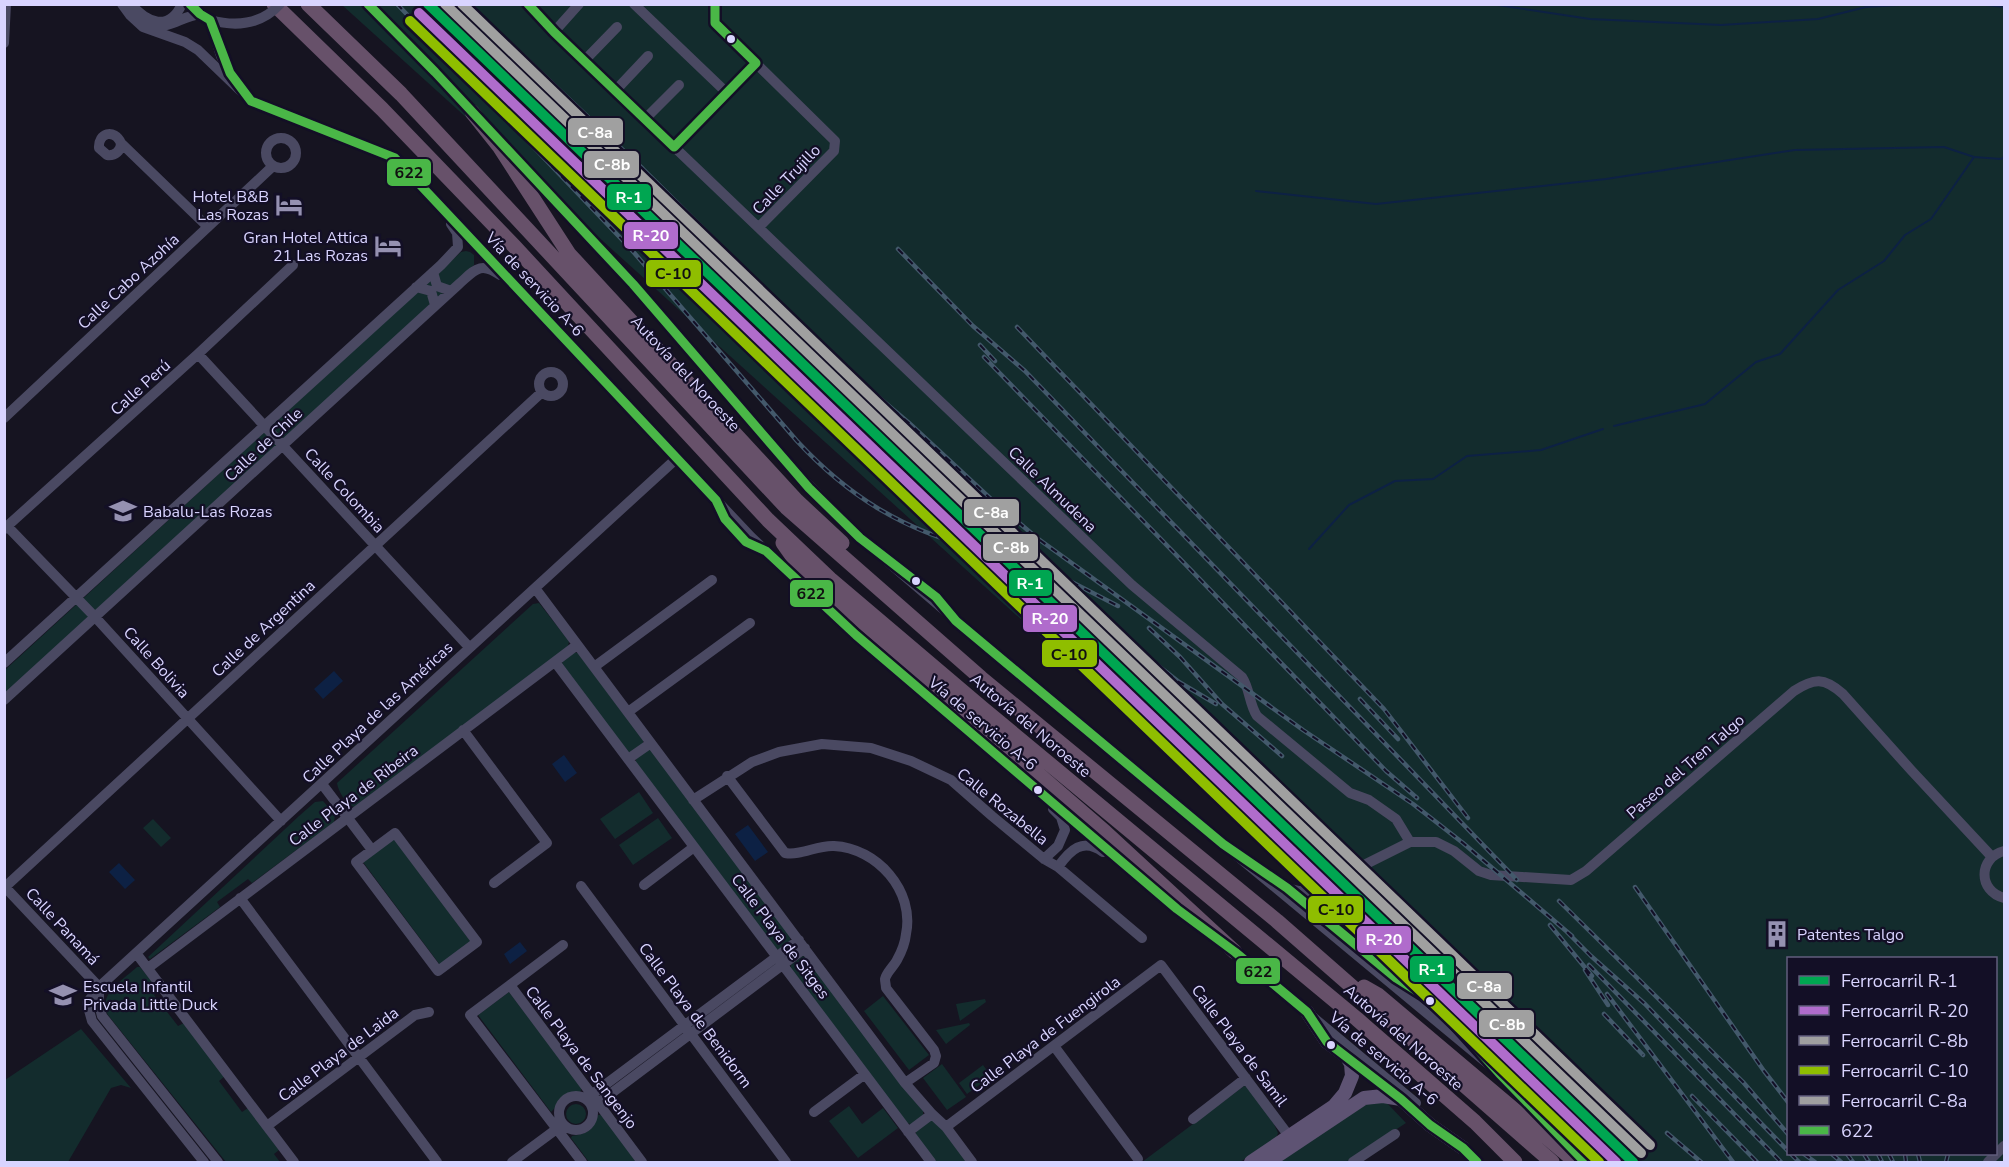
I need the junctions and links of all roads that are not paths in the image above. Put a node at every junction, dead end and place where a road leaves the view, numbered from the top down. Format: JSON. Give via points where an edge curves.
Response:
{"nodes":[{"id":1,"x":6,"y":4,"type":"edge"},
{"id":2,"x":124,"y":4,"type":"edge"},
{"id":3,"x":131,"y":4,"type":"edge"},
{"id":4,"x":182,"y":4,"type":"edge"},
{"id":5,"x":190,"y":4,"type":"edge"},
{"id":6,"x":274,"y":4,"type":"edge"},
{"id":7,"x":280,"y":4,"type":"edge"},
{"id":8,"x":308,"y":4,"type":"edge"},
{"id":9,"x":367,"y":4,"type":"edge"},
{"id":10,"x":528,"y":4,"type":"edge"},
{"id":11,"x":579,"y":4,"type":"edge"},
{"id":12,"x":634,"y":4,"type":"edge"},
{"id":13,"x":715,"y":4,"type":"edge"},
{"id":14,"x":200,"y":14,"type":"junction"},
{"id":15,"x":210,"y":20,"type":"junction"},
{"id":16,"x":617,"y":27,"type":"dead end"},
{"id":17,"x":554,"y":33,"type":"junction"},
{"id":18,"x":4,"y":43,"type":"edge"},
{"id":19,"x":648,"y":56,"type":"dead end"},
{"id":20,"x":584,"y":61,"type":"junction"},
{"id":21,"x":756,"y":63,"type":"junction"},
{"id":22,"x":679,"y":85,"type":"dead end"},
{"id":23,"x":615,"y":91,"type":"junction"},
{"id":24,"x":242,"y":92,"type":"junction"},
{"id":25,"x":726,"y":92,"type":"junction"},
{"id":26,"x":472,"y":112,"type":"junction"},
{"id":27,"x":645,"y":119,"type":"junction"},
{"id":28,"x":121,"y":142,"type":"dead end"},
{"id":29,"x":674,"y":147,"type":"junction"},
{"id":30,"x":273,"y":166,"type":"dead end"},
{"id":31,"x":436,"y":201,"type":"junction"},
{"id":32,"x":208,"y":227,"type":"junction"},
{"id":33,"x":759,"y":227,"type":"junction"},
{"id":34,"x":293,"y":265,"type":"dead end"},
{"id":35,"x":433,"y":272,"type":"junction"},
{"id":36,"x":516,"y":286,"type":"junction"},
{"id":37,"x":416,"y":287,"type":"junction"},
{"id":38,"x":451,"y":291,"type":"junction"},
{"id":39,"x":435,"y":305,"type":"junction"},
{"id":40,"x":198,"y":354,"type":"junction"},
{"id":41,"x":542,"y":392,"type":"dead end"},
{"id":42,"x":4,"y":418,"type":"edge"},
{"id":43,"x":265,"y":426,"type":"junction"},
{"id":44,"x":284,"y":445,"type":"junction"},
{"id":45,"x":676,"y":459,"type":"junction"},
{"id":46,"x":768,"y":520,"type":"junction"},
{"id":47,"x":6,"y":527,"type":"edge"},
{"id":48,"x":376,"y":545,"type":"junction"},
{"id":49,"x":712,"y":580,"type":"dead end"},
{"id":50,"x":535,"y":588,"type":"junction"},
{"id":51,"x":76,"y":597,"type":"junction"},
{"id":52,"x":96,"y":618,"type":"junction"},
{"id":53,"x":750,"y":623,"type":"dead end"},
{"id":54,"x":577,"y":645,"type":"junction"},
{"id":55,"x":470,"y":647,"type":"junction"},
{"id":56,"x":555,"y":662,"type":"junction"},
{"id":57,"x":4,"y":663,"type":"edge"},
{"id":58,"x":594,"y":667,"type":"junction"},
{"id":59,"x":981,"y":678,"type":"junction"},
{"id":60,"x":4,"y":700,"type":"edge"},
{"id":61,"x":628,"y":712,"type":"junction"},
{"id":62,"x":187,"y":718,"type":"junction"},
{"id":63,"x":463,"y":730,"type":"junction"},
{"id":64,"x":651,"y":743,"type":"junction"},
{"id":65,"x":985,"y":744,"type":"junction"},
{"id":66,"x":628,"y":759,"type":"junction"},
{"id":67,"x":727,"y":776,"type":"junction"},
{"id":68,"x":321,"y":784,"type":"junction"},
{"id":69,"x":693,"y":800,"type":"junction"},
{"id":70,"x":348,"y":818,"type":"junction"},
{"id":71,"x":281,"y":821,"type":"junction"},
{"id":72,"x":1410,"y":842,"type":"junction"},
{"id":73,"x":1222,"y":844,"type":"junction"},
{"id":74,"x":694,"y":847,"type":"junction"},
{"id":75,"x":372,"y":850,"type":"junction"},
{"id":76,"x":2004,"y":851,"type":"edge"},
{"id":77,"x":1992,"y":856,"type":"junction"},
{"id":78,"x":1044,"y":859,"type":"junction"},
{"id":79,"x":1058,"y":867,"type":"junction"},
{"id":80,"x":1342,"y":877,"type":"junction"},
{"id":81,"x":494,"y":882,"type":"dead end"},
{"id":82,"x":644,"y":885,"type":"dead end"},
{"id":83,"x":5,"y":886,"type":"edge"},
{"id":84,"x":581,"y":886,"type":"dead end"},
{"id":85,"x":1287,"y":888,"type":"junction"},
{"id":86,"x":240,"y":898,"type":"junction"},
{"id":87,"x":2004,"y":898,"type":"edge"},
{"id":88,"x":1177,"y":909,"type":"junction"},
{"id":89,"x":1322,"y":917,"type":"junction"},
{"id":90,"x":1142,"y":938,"type":"dead end"},
{"id":91,"x":802,"y":944,"type":"junction"},
{"id":92,"x":563,"y":945,"type":"dead end"},
{"id":93,"x":1235,"y":952,"type":"junction"},
{"id":94,"x":136,"y":953,"type":"junction"},
{"id":95,"x":780,"y":961,"type":"junction"},
{"id":96,"x":1161,"y":965,"type":"joint"},
{"id":97,"x":148,"y":968,"type":"junction"},
{"id":98,"x":1331,"y":968,"type":"junction"},
{"id":99,"x":510,"y":984,"type":"junction"},
{"id":100,"x":99,"y":987,"type":"junction"},
{"id":101,"x":429,"y":1012,"type":"dead end"},
{"id":102,"x":1307,"y":1012,"type":"junction"},
{"id":103,"x":687,"y":1029,"type":"junction"},
{"id":104,"x":1054,"y":1046,"type":"junction"},
{"id":105,"x":359,"y":1057,"type":"junction"},
{"id":106,"x":1499,"y":1073,"type":"junction"},
{"id":107,"x":865,"y":1074,"type":"junction"},
{"id":108,"x":1246,"y":1078,"type":"junction"},
{"id":109,"x":905,"y":1083,"type":"junction"},
{"id":110,"x":592,"y":1101,"type":"junction"},
{"id":111,"x":814,"y":1112,"type":"dead end"},
{"id":112,"x":932,"y":1114,"type":"junction"},
{"id":113,"x":1193,"y":1119,"type":"dead end"},
{"id":114,"x":267,"y":1126,"type":"junction"},
{"id":115,"x":560,"y":1126,"type":"junction"},
{"id":116,"x":946,"y":1127,"type":"junction"},
{"id":117,"x":908,"y":1132,"type":"junction"},
{"id":118,"x":1395,"y":1134,"type":"dead end"},
{"id":119,"x":1292,"y":1140,"type":"junction"},
{"id":120,"x":1463,"y":1148,"type":"junction"},
{"id":121,"x":204,"y":1159,"type":"edge"},
{"id":122,"x":1138,"y":1159,"type":"dead end"},
{"id":123,"x":219,"y":1162,"type":"edge"},
{"id":124,"x":294,"y":1162,"type":"edge"},
{"id":125,"x":437,"y":1162,"type":"edge"},
{"id":126,"x":512,"y":1162,"type":"edge"},
{"id":127,"x":582,"y":1162,"type":"edge"},
{"id":128,"x":642,"y":1162,"type":"edge"},
{"id":129,"x":786,"y":1162,"type":"edge"},
{"id":130,"x":931,"y":1162,"type":"edge"},
{"id":131,"x":972,"y":1162,"type":"edge"},
{"id":132,"x":1251,"y":1162,"type":"edge"},
{"id":133,"x":1268,"y":1162,"type":"edge"},
{"id":134,"x":1353,"y":1162,"type":"edge"},
{"id":135,"x":1477,"y":1162,"type":"edge"},
{"id":136,"x":1515,"y":1162,"type":"edge"},
{"id":137,"x":1552,"y":1162,"type":"edge"},
{"id":138,"x":1576,"y":1162,"type":"edge"},
{"id":139,"x":1585,"y":1162,"type":"edge"}],
"edges":[{"from":1,"to":18,"type":"street"},
{"from":2,"to":14,"type":"street","name":"Vía de servicio A-6","via":[[148,25],[157,27]]},
{"from":2,"to":24,"type":"street","name":"Vía de servicio A-6","via":[[143,27],[198,50]]},
{"from":3,"to":4,"type":"street","via":[[148,20],[165,22],[174,17]]},
{"from":5,"to":14,"type":"street"},
{"from":6,"to":46,"type":"highway","name":"Autovía del Noroeste","via":[[514,246]]},
{"from":7,"to":15,"type":"street","bridge":true,"via":[[262,19],[245,24],[227,25]]},
{"from":8,"to":59,"type":"highway","name":"Autovía del Noroeste","via":[[401,94],[786,507]]},
{"from":9,"to":26,"type":"street"},
{"from":10,"to":17,"type":"street","name":"Calle Almudena"},
{"from":11,"to":17,"type":"street"},
{"from":12,"to":25,"type":"street"},
{"from":13,"to":21,"type":"street","via":[[715,23]]},
{"from":14,"to":15,"type":"street"},
{"from":15,"to":24,"type":"street","name":"Vía de servicio A-6","via":[[221,56]]},
{"from":16,"to":20,"type":"street"},
{"from":17,"to":20,"type":"street","name":"Calle Almudena"},
{"from":19,"to":23,"type":"street"},
{"from":20,"to":23,"type":"street","name":"Calle Almudena"},
{"from":21,"to":25,"type":"street"},
{"from":21,"to":33,"type":"street","name":"Calle Trujillo","via":[[836,145]]},
{"from":22,"to":27,"type":"street"},
{"from":23,"to":27,"type":"street","name":"Calle Almudena"},
{"from":24,"to":31,"type":"street","name":"Vía de servicio A-6","via":[[267,108],[395,158]]},
{"from":25,"to":29,"type":"street"},
{"from":26,"to":59,"type":"highway","via":[[499,146],[569,254],[797,501],[953,640]]},
{"from":26,"to":73,"type":"street","via":[[633,284],[796,474],[860,538]]},
{"from":27,"to":29,"type":"street","name":"Calle Almudena"},
{"from":28,"to":32,"type":"street"},
{"from":29,"to":33,"type":"street","name":"Calle Almudena"},
{"from":30,"to":32,"type":"street","name":"Calle Cabo Azohía"},
{"from":31,"to":35,"type":"street","name":"Calle de Chile","via":[[457,233],[458,247]]},
{"from":31,"to":36,"type":"street","name":"Vía de servicio A-6"},
{"from":32,"to":42,"type":"street","name":"Calle Cabo Azohía"},
{"from":33,"to":72,"type":"street","name":"Calle Almudena","via":[[1132,585],[1242,677],[1257,716],[1350,793],[1369,800],[1396,819]]},
{"from":34,"to":40,"type":"street","name":"Calle Perú"},
{"from":35,"to":37,"type":"street","name":"Calle de Chile"},
{"from":35,"to":38,"type":"street","via":[[437,286]]},
{"from":36,"to":38,"type":"street","name":"Calle de Chile","via":[[489,267],[478,268]]},
{"from":36,"to":45,"type":"street","name":"Vía de servicio A-6"},
{"from":37,"to":39,"type":"street","via":[[431,291]]},
{"from":37,"to":43,"type":"street","name":"Calle de Chile"},
{"from":38,"to":39,"type":"street","name":"Calle de Chile"},
{"from":39,"to":44,"type":"street","name":"Calle de Chile"},
{"from":40,"to":43,"type":"street","name":"Calle Colombia"},
{"from":40,"to":47,"type":"street","name":"Calle Perú"},
{"from":41,"to":48,"type":"street","name":"Calle de Argentina"},
{"from":43,"to":44,"type":"street","name":"Calle Colombia"},
{"from":43,"to":51,"type":"street","name":"Calle de Chile"},
{"from":44,"to":48,"type":"street","name":"Calle Colombia"},
{"from":44,"to":52,"type":"street","name":"Calle de Chile"},
{"from":45,"to":50,"type":"street","name":"Calle Playa de las Américas"},
{"from":45,"to":65,"type":"street","name":"Vía de servicio A-6","via":[[751,537],[856,635]]},
{"from":46,"to":93,"type":"highway","via":[[795,560],[827,591],[1105,832]]},
{"from":46,"to":136,"type":"highway","name":"Autovía del Noroeste","via":[[830,579],[982,708],[1357,1019]]},
{"from":47,"to":51,"type":"street","name":"Calle Bolivia"},
{"from":48,"to":55,"type":"street","name":"Calle Colombia"},
{"from":48,"to":62,"type":"street","name":"Calle de Argentina"},
{"from":49,"to":58,"type":"street"},
{"from":50,"to":54,"type":"street","name":"Calle Playa de Sitges"},
{"from":50,"to":55,"type":"street","name":"Calle Playa de las Américas"},
{"from":51,"to":52,"type":"street","name":"Calle Bolivia"},
{"from":51,"to":57,"type":"street","name":"Calle de Chile"},
{"from":52,"to":60,"type":"street","name":"Calle de Chile"},
{"from":52,"to":62,"type":"street","name":"Calle Bolivia"},
{"from":53,"to":61,"type":"street"},
{"from":54,"to":56,"type":"street","name":"Calle Playa de Ribeira"},
{"from":54,"to":58,"type":"street","name":"Calle Playa de Sitges"},
{"from":55,"to":68,"type":"street","name":"Calle Playa de las Américas"},
{"from":56,"to":63,"type":"street","name":"Calle Playa de Ribeira"},
{"from":56,"to":66,"type":"street","name":"Calle Playa de Sitges"},
{"from":58,"to":61,"type":"street","name":"Calle Playa de Sitges"},
{"from":59,"to":98,"type":"highway","name":"Autovía del Noroeste"},
{"from":61,"to":64,"type":"street","name":"Calle Playa de Sitges"},
{"from":62,"to":71,"type":"street","name":"Calle Bolivia"},
{"from":62,"to":83,"type":"street","name":"Calle de Argentina"},
{"from":63,"to":70,"type":"street","name":"Calle Playa de Ribeira"},
{"from":63,"to":81,"type":"street","via":[[547,843]]},
{"from":64,"to":66,"type":"street"},
{"from":64,"to":69,"type":"street","name":"Calle Playa de Sitges"},
{"from":65,"to":78,"type":"street","via":[[1060,817],[1065,830],[1059,846]]},
{"from":65,"to":88,"type":"street","name":"Vía de servicio A-6"},
{"from":66,"to":74,"type":"street","name":"Calle Playa de Sitges"},
{"from":67,"to":69,"type":"street","name":"Calle Rozabella"},
{"from":67,"to":78,"type":"street","name":"Calle Rozabella","via":[[779,752],[822,744],[871,748],[911,760],[951,780]]},
{"from":67,"to":109,"type":"street","via":[[785,853],[794,855],[833,845],[854,848],[875,860],[901,890],[908,926],[904,946],[885,978],[886,988],[936,1056],[934,1062]]},
{"from":68,"to":70,"type":"street"},
{"from":68,"to":71,"type":"street","name":"Calle Playa de las Américas"},
{"from":69,"to":91,"type":"street","name":"Calle Playa de Sitges"},
{"from":70,"to":75,"type":"street"},
{"from":70,"to":86,"type":"street","name":"Calle Playa de Ribeira"},
{"from":71,"to":94,"type":"street","name":"Calle Playa de las Américas"},
{"from":72,"to":77,"type":"street","name":"Paseo del Tren Talgo","via":[[1436,842],[1479,871],[1491,874],[1570,880],[1586,871],[1794,691],[1806,683],[1820,681],[1832,684],[1843,694]]},
{"from":72,"to":80,"type":"street"},
{"from":73,"to":85,"type":"street"},
{"from":73,"to":106,"type":"street"},
{"from":74,"to":82,"type":"street"},
{"from":74,"to":95,"type":"street","name":"Calle Playa de Sitges"},
{"from":75,"to":75,"type":"street","via":[[356,862],[438,971],[477,942],[395,833]]},
{"from":76,"to":77,"type":"street"},
{"from":77,"to":87,"type":"street","via":[[1984,870],[1986,885],[1996,896]]},
{"from":78,"to":79,"type":"street","name":"Calle Rozabella"},
{"from":79,"to":88,"type":"street","via":[[1069,852],[1080,846],[1095,846]]},
{"from":79,"to":90,"type":"street","name":"Calle Rozabella"},
{"from":80,"to":85,"type":"street","via":[[1312,891]]},
{"from":80,"to":89,"type":"street","via":[[1326,891],[1320,903]]},
{"from":83,"to":100,"type":"street","name":"Calle Panamá"},
{"from":84,"to":103,"type":"street","name":"Calle Playa de Benidorm"},
{"from":85,"to":89,"type":"street"},
{"from":86,"to":97,"type":"street","name":"Calle Playa de Ribeira"},
{"from":86,"to":105,"type":"street"},
{"from":88,"to":93,"type":"street","name":"Vía de servicio A-6"},
{"from":89,"to":106,"type":"street","via":[[1467,1038]]},
{"from":91,"to":95,"type":"street"},
{"from":91,"to":109,"type":"street","name":"Calle Playa de Sitges"},
{"from":92,"to":99,"type":"street"},
{"from":93,"to":102,"type":"street","name":"Vía de servicio A-6"},
{"from":94,"to":97,"type":"street"},
{"from":94,"to":100,"type":"street","name":"Calle Playa de las Américas"},
{"from":95,"to":103,"type":"street"},
{"from":95,"to":107,"type":"street","name":"Calle Playa de Sitges"},
{"from":96,"to":104,"type":"street","name":"Calle Playa de Fuengirola"},
{"from":96,"to":108,"type":"street","name":"Calle Playa de Samil"},
{"from":97,"to":114,"type":"street"},
{"from":98,"to":137,"type":"highway","name":"Autovía del Noroeste"},
{"from":98,"to":138,"type":"highway","via":[[1378,995]]},
{"from":99,"to":110,"type":"street","name":"Calle Playa de Sangenjo"},
{"from":99,"to":115,"type":"street","name":"Calle Playa de Sangenjo","via":[[470,1015]]},
{"from":100,"to":121,"type":"street","via":[[87,1004],[92,1021]]},
{"from":101,"to":105,"type":"street","name":"Calle Playa de Laida","via":[[416,1015]]},
{"from":102,"to":119,"type":"main road","via":[[1327,1042],[1347,1057],[1352,1076],[1334,1106]]},
{"from":102,"to":120,"type":"street","name":"Vía de servicio A-6","via":[[1407,1095]]},
{"from":103,"to":110,"type":"street"},
{"from":103,"to":129,"type":"street","name":"Calle Playa de Benidorm"},
{"from":104,"to":116,"type":"street","name":"Calle Playa de Fuengirola"},
{"from":104,"to":122,"type":"street"},
{"from":105,"to":114,"type":"street","name":"Calle Playa de Laida"},
{"from":105,"to":125,"type":"street"},
{"from":106,"to":139,"type":"street"},
{"from":107,"to":111,"type":"street"},
{"from":107,"to":117,"type":"street","name":"Calle Playa de Sitges"},
{"from":108,"to":113,"type":"street"},
{"from":108,"to":119,"type":"street","name":"Calle Playa de Samil"},
{"from":109,"to":112,"type":"street","name":"Calle Playa de Sitges"},
{"from":110,"to":115,"type":"street","via":[[592,1119],[585,1127],[574,1130]]},
{"from":110,"to":115,"type":"street","via":[[576,1096],[565,1100],[560,1109]]},
{"from":110,"to":128,"type":"street","name":"Calle Playa de Sangenjo"},
{"from":112,"to":116,"type":"street","name":"Calle Playa de Sitges"},
{"from":112,"to":117,"type":"street"},
{"from":114,"to":124,"type":"street"},
{"from":115,"to":126,"type":"street"},
{"from":115,"to":127,"type":"street","name":"Calle Playa de Sangenjo"},
{"from":116,"to":131,"type":"street","name":"Calle Playa de Sitges"},
{"from":117,"to":130,"type":"street","name":"Calle Playa de Sitges"},
{"from":118,"to":134,"type":"street"},
{"from":119,"to":120,"type":"main road","via":[[1364,1098],[1383,1095],[1401,1100]]},
{"from":119,"to":132,"type":"main road"},
{"from":119,"to":133,"type":"main road"},
{"from":120,"to":135,"type":"street","name":"Vía de servicio A-6"},
{"from":121,"to":123,"type":"street"}]}
